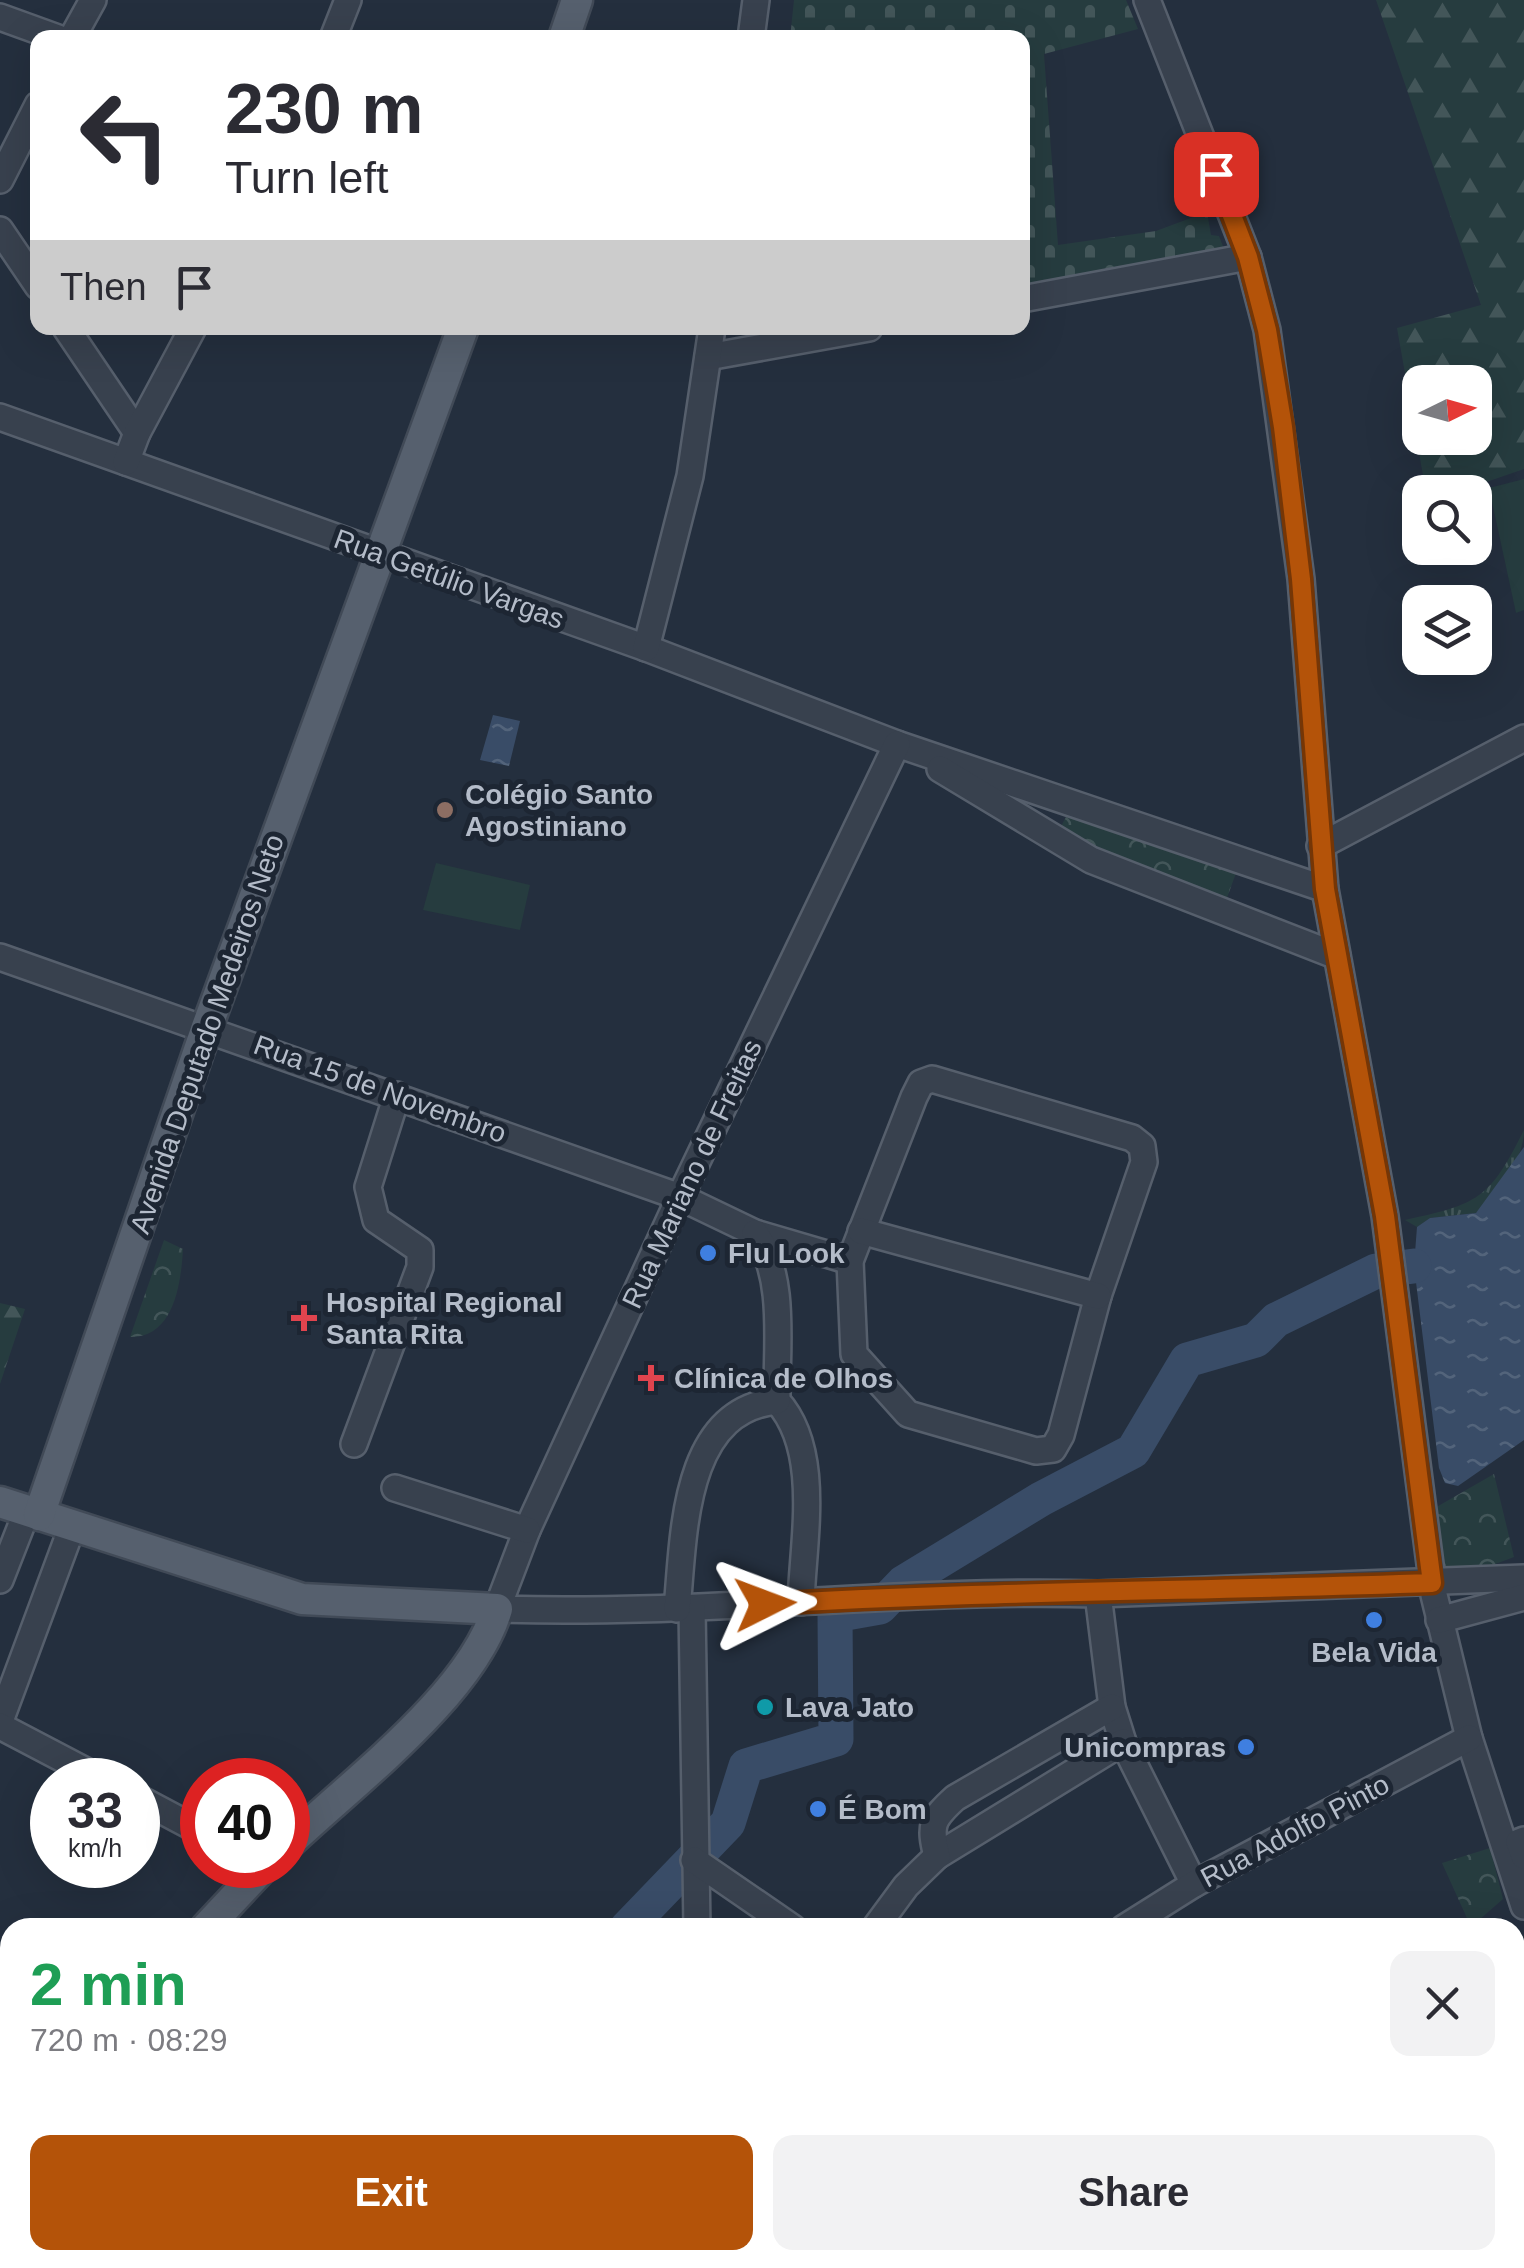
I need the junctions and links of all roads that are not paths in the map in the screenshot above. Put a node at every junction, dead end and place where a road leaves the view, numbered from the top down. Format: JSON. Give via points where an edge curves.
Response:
{"nodes":[{"id":1,"x":93,"y":0,"type":"edge"},
{"id":2,"x":348,"y":0,"type":"edge"},
{"id":3,"x":576,"y":0,"type":"edge"},
{"id":4,"x":756,"y":0,"type":"edge"},
{"id":5,"x":1148,"y":0,"type":"edge"},
{"id":6,"x":0,"y":16,"type":"edge"},
{"id":7,"x":37,"y":30,"type":"edge"},
{"id":8,"x":76,"y":30,"type":"edge"},
{"id":9,"x":336,"y":30,"type":"edge"},
{"id":10,"x":567,"y":30,"type":"edge"},
{"id":11,"x":752,"y":30,"type":"edge"},
{"id":12,"x":30,"y":121,"type":"edge"},
{"id":13,"x":0,"y":180,"type":"edge"},
{"id":14,"x":0,"y":230,"type":"edge"},
{"id":15,"x":1248,"y":257,"type":"junction"},
{"id":16,"x":30,"y":274,"type":"edge"},
{"id":17,"x":1030,"y":298,"type":"edge"},
{"id":18,"x":71,"y":335,"type":"edge"},
{"id":19,"x":189,"y":335,"type":"edge"},
{"id":20,"x":459,"y":335,"type":"edge"},
{"id":21,"x":711,"y":335,"type":"edge"},
{"id":22,"x":831,"y":335,"type":"edge"},
{"id":23,"x":708,"y":358,"type":"junction"},
{"id":24,"x":0,"y":418,"type":"edge"},
{"id":25,"x":137,"y":433,"type":"junction"},
{"id":26,"x":126,"y":462,"type":"junction"},
{"id":27,"x":378,"y":554,"type":"junction"},
{"id":28,"x":646,"y":648,"type":"junction"},
{"id":29,"x":1524,"y":738,"type":"edge"},
{"id":30,"x":897,"y":744,"type":"junction"},
{"id":31,"x":1053,"y":797,"type":"junction"},
{"id":32,"x":1039,"y":829,"type":"junction"},
{"id":33,"x":1320,"y":846,"type":"junction"},
{"id":34,"x":1325,"y":889,"type":"junction"},
{"id":35,"x":1337,"y":956,"type":"junction"},
{"id":36,"x":0,"y":957,"type":"edge"},
{"id":37,"x":207,"y":1027,"type":"junction"},
{"id":38,"x":396,"y":1095,"type":"junction"},
{"id":39,"x":680,"y":1197,"type":"junction"},
{"id":40,"x":755,"y":1232,"type":"junction"},
{"id":41,"x":861,"y":1232,"type":"junction"},
{"id":42,"x":850,"y":1261,"type":"junction"},
{"id":43,"x":1098,"y":1296,"type":"junction"},
{"id":44,"x":777,"y":1400,"type":"junction"},
{"id":45,"x":354,"y":1444,"type":"dead end"},
{"id":46,"x":395,"y":1488,"type":"dead end"},
{"id":47,"x":22,"y":1509,"type":"edge"},
{"id":48,"x":72,"y":1526,"type":"junction"},
{"id":49,"x":527,"y":1530,"type":"junction"},
{"id":50,"x":1524,"y":1578,"type":"edge"},
{"id":51,"x":0,"y":1580,"type":"edge"},
{"id":52,"x":1432,"y":1583,"type":"junction"},
{"id":53,"x":1098,"y":1594,"type":"junction"},
{"id":54,"x":1524,"y":1597,"type":"edge"},
{"id":55,"x":801,"y":1602,"type":"junction"},
{"id":56,"x":684,"y":1608,"type":"junction"},
{"id":57,"x":497,"y":1609,"type":"junction"},
{"id":58,"x":1439,"y":1620,"type":"junction"},
{"id":59,"x":1112,"y":1706,"type":"junction"},
{"id":60,"x":0,"y":1724,"type":"edge"},
{"id":61,"x":1469,"y":1738,"type":"junction"},
{"id":62,"x":1123,"y":1742,"type":"junction"},
{"id":63,"x":63,"y":1758,"type":"edge"},
{"id":64,"x":310,"y":1823,"type":"edge"},
{"id":65,"x":1524,"y":1840,"type":"edge"},
{"id":66,"x":694,"y":1855,"type":"junction"},
{"id":67,"x":938,"y":1856,"type":"junction"},
{"id":68,"x":1524,"y":1856,"type":"edge"},
{"id":69,"x":1194,"y":1884,"type":"junction"},
{"id":70,"x":244,"y":1888,"type":"edge"},
{"id":71,"x":1524,"y":1906,"type":"edge"},
{"id":72,"x":216,"y":1918,"type":"edge"},
{"id":73,"x":697,"y":1918,"type":"edge"},
{"id":74,"x":770,"y":1918,"type":"edge"},
{"id":75,"x":882,"y":1918,"type":"edge"},
{"id":76,"x":1140,"y":1918,"type":"edge"}],
"edges":[{"from":1,"to":8,"type":"street"},
{"from":2,"to":9,"type":"street"},
{"from":3,"to":10,"type":"main road"},
{"from":4,"to":11,"type":"street"},
{"from":5,"to":15,"type":"street"},
{"from":6,"to":7,"type":"street"},
{"from":12,"to":13,"type":"street"},
{"from":14,"to":16,"type":"street"},
{"from":15,"to":17,"type":"street"},
{"from":15,"to":33,"type":"street","via":[[1283,427]]},
{"from":18,"to":25,"type":"street"},
{"from":19,"to":25,"type":"street"},
{"from":20,"to":27,"type":"main road","name":"Avenida Deputado Medeiros Neto"},
{"from":21,"to":23,"type":"street"},
{"from":22,"to":23,"type":"street"},
{"from":23,"to":28,"type":"street","via":[[690,476]]},
{"from":24,"to":26,"type":"street","name":"Rua Getúlio Vargas"},
{"from":25,"to":26,"type":"street"},
{"from":26,"to":27,"type":"street","name":"Rua Getúlio Vargas"},
{"from":27,"to":28,"type":"street","name":"Rua Getúlio Vargas"},
{"from":27,"to":37,"type":"main road","name":"Avenida Deputado Medeiros Neto"},
{"from":28,"to":30,"type":"street","name":"Rua Getúlio Vargas"},
{"from":29,"to":33,"type":"street"},
{"from":30,"to":31,"type":"street","name":"Rua Getúlio Vargas"},
{"from":30,"to":32,"type":"street","name":"Rua Getúlio Vargas"},
{"from":30,"to":39,"type":"street","name":"Rua Mariano de Freitas"},
{"from":31,"to":32,"type":"street"},
{"from":31,"to":34,"type":"street","name":"Rua Getúlio Vargas"},
{"from":32,"to":35,"type":"street","name":"Rua Getúlio Vargas","via":[[1091,860]]},
{"from":33,"to":34,"type":"street"},
{"from":34,"to":35,"type":"street"},
{"from":35,"to":52,"type":"street","via":[[1393,1269]]},
{"from":36,"to":37,"type":"street","name":"Rua 15 de Novembro"},
{"from":37,"to":38,"type":"street","name":"Rua 15 de Novembro"},
{"from":37,"to":47,"type":"main road","name":"Avenida Deputado Medeiros Neto"},
{"from":38,"to":39,"type":"street","name":"Rua 15 de Novembro"},
{"from":38,"to":45,"type":"street","via":[[368,1187],[376,1220],[420,1250],[420,1268]]},
{"from":39,"to":40,"type":"street","name":"Rua 15 de Novembro"},
{"from":39,"to":49,"type":"street","name":"Rua Mariano de Freitas"},
{"from":40,"to":42,"type":"street","name":"Rua 15 de Novembro"},
{"from":40,"to":44,"type":"street","via":[[774,1284]]},
{"from":41,"to":42,"type":"street"},
{"from":41,"to":43,"type":"street"},
{"from":41,"to":43,"type":"street","via":[[920,1084],[932,1079],[1142,1146],[1144,1162]]},
{"from":42,"to":43,"type":"street","via":[[854,1354],[908,1414],[1036,1451],[1053,1449],[1061,1435]]},
{"from":44,"to":55,"type":"street","via":[[791,1416],[802,1457]]},
{"from":44,"to":56,"type":"street","via":[[735,1413],[703,1454],[687,1500]]},
{"from":46,"to":49,"type":"street"},
{"from":47,"to":48,"type":"main road"},
{"from":47,"to":51,"type":"street"},
{"from":48,"to":57,"type":"main road","via":[[302,1599]]},
{"from":48,"to":60,"type":"street"},
{"from":49,"to":57,"type":"street","name":"Rua Mariano de Freitas"},
{"from":50,"to":52,"type":"street"},
{"from":52,"to":53,"type":"street"},
{"from":52,"to":58,"type":"street"},
{"from":53,"to":55,"type":"street"},
{"from":53,"to":59,"type":"street"},
{"from":54,"to":58,"type":"street"},
{"from":55,"to":56,"type":"street"},
{"from":56,"to":57,"type":"street"},
{"from":56,"to":66,"type":"street"},
{"from":57,"to":64,"type":"main road","via":[[488,1640],[462,1680]]},
{"from":58,"to":61,"type":"street"},
{"from":59,"to":62,"type":"street"},
{"from":59,"to":67,"type":"street","via":[[955,1798],[930,1828]]},
{"from":60,"to":63,"type":"street"},
{"from":61,"to":69,"type":"street","name":"Rua Adolfo Pinto"},
{"from":61,"to":71,"type":"street"},
{"from":62,"to":67,"type":"street"},
{"from":62,"to":69,"type":"street"},
{"from":65,"to":68,"type":"street"},
{"from":66,"to":73,"type":"street"},
{"from":66,"to":74,"type":"street"},
{"from":67,"to":75,"type":"street"},
{"from":69,"to":76,"type":"street","name":"Rua Adolfo Pinto"},
{"from":70,"to":72,"type":"main road"}]}
